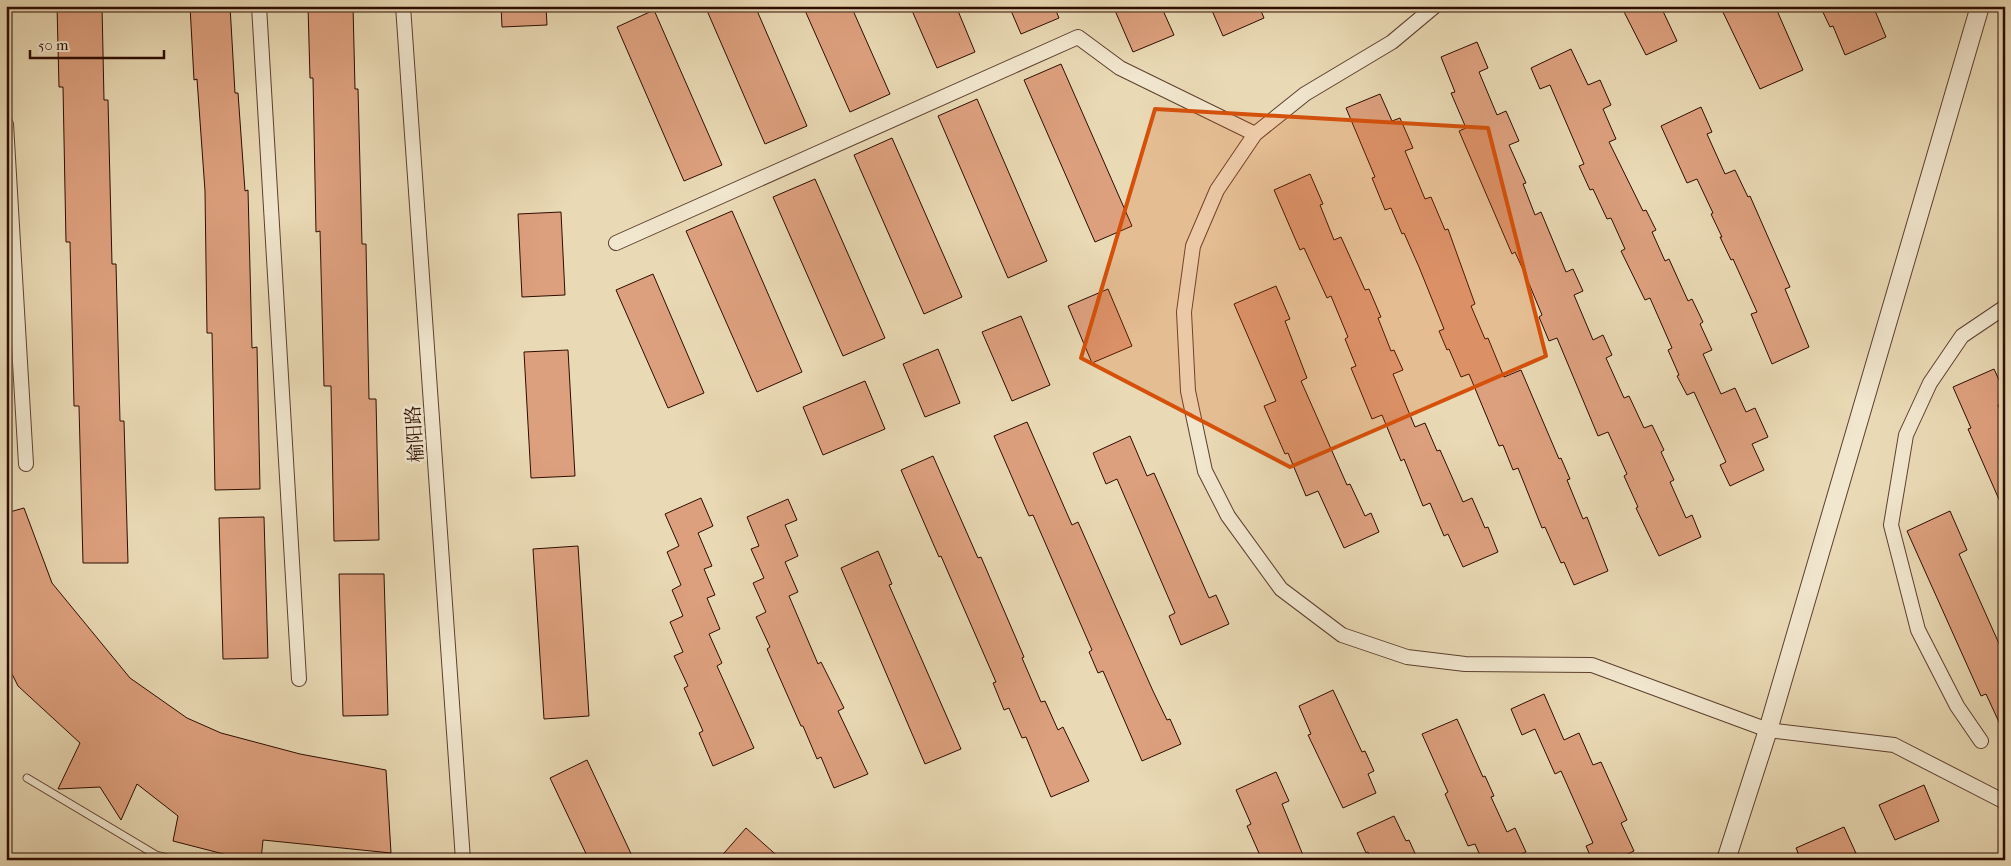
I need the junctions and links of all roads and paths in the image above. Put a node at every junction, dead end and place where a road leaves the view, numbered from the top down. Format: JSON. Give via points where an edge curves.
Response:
{"nodes":[{"id":1,"x":259,"y":6,"type":"edge"},
{"id":2,"x":404,"y":6,"type":"edge"},
{"id":3,"x":1435,"y":6,"type":"edge"},
{"id":4,"x":1980,"y":6,"type":"edge"},
{"id":5,"x":6,"y":124,"type":"edge"},
{"id":6,"x":1255,"y":134,"type":"junction"},
{"id":7,"x":616,"y":243,"type":"dead end"},
{"id":8,"x":2005,"y":307,"type":"edge"},
{"id":9,"x":26,"y":464,"type":"dead end"},
{"id":10,"x":299,"y":679,"type":"dead end"},
{"id":11,"x":1768,"y":730,"type":"junction"},
{"id":12,"x":1981,"y":741,"type":"dead end"},
{"id":13,"x":27,"y":778,"type":"dead end"},
{"id":14,"x":2005,"y":802,"type":"edge"},
{"id":15,"x":175,"y":860,"type":"edge"},
{"id":16,"x":463,"y":860,"type":"edge"},
{"id":17,"x":1726,"y":860,"type":"edge"}],
"edges":[{"from":1,"to":10,"type":"street"},
{"from":2,"to":16,"type":"street","name":"榆阳路"},
{"from":3,"to":6,"type":"street","via":[[1392,42],[1305,94]]},
{"from":4,"to":11,"type":"street"},
{"from":5,"to":9,"type":"street"},
{"from":6,"to":7,"type":"street","via":[[1120,68],[1078,36]]},
{"from":6,"to":11,"type":"street","via":[[1217,190],[1193,246],[1184,312],[1188,391],[1205,471],[1228,516],[1280,589],[1342,635],[1407,657],[1465,664],[1592,665]]},
{"from":8,"to":12,"type":"street","via":[[1962,336],[1930,382],[1906,435],[1891,525],[1918,630],[1957,706]]},
{"from":11,"to":14,"type":"street","via":[[1894,745]]},
{"from":11,"to":17,"type":"street"},
{"from":13,"to":15,"type":"lane","via":[[156,855]]}]}
